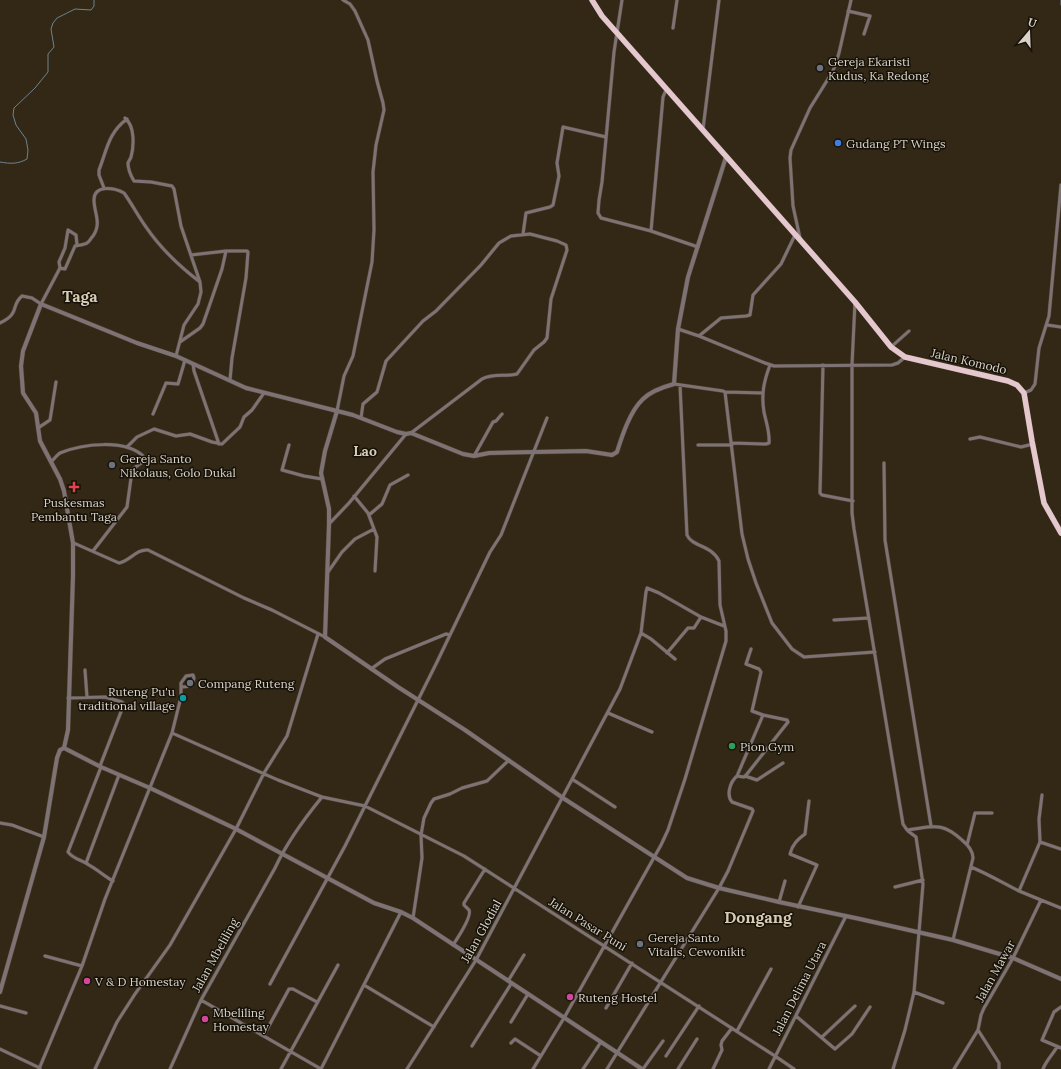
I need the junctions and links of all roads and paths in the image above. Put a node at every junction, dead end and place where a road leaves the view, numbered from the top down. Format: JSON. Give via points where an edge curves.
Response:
{"nodes":[{"id":1,"x":343,"y":0,"type":"edge"},
{"id":2,"x":592,"y":0,"type":"edge"},
{"id":3,"x":622,"y":0,"type":"edge"},
{"id":4,"x":677,"y":0,"type":"edge"},
{"id":5,"x":719,"y":0,"type":"edge"},
{"id":6,"x":851,"y":0,"type":"edge"},
{"id":7,"x":848,"y":11,"type":"junction"},
{"id":8,"x":673,"y":28,"type":"dead end"},
{"id":9,"x":618,"y":32,"type":"junction"},
{"id":10,"x":864,"y":34,"type":"dead end"},
{"id":11,"x":667,"y":88,"type":"junction"},
{"id":12,"x":703,"y":131,"type":"junction"},
{"id":13,"x":606,"y":137,"type":"junction"},
{"id":14,"x":726,"y":157,"type":"junction"},
{"id":15,"x":1061,"y":185,"type":"edge"},
{"id":16,"x":104,"y":188,"type":"junction"},
{"id":17,"x":651,"y":232,"type":"junction"},
{"id":18,"x":523,"y":234,"type":"junction"},
{"id":19,"x":795,"y":235,"type":"junction"},
{"id":20,"x":800,"y":241,"type":"junction"},
{"id":21,"x":77,"y":245,"type":"junction"},
{"id":22,"x":698,"y":246,"type":"junction"},
{"id":23,"x":226,"y":251,"type":"junction"},
{"id":24,"x":191,"y":255,"type":"junction"},
{"id":25,"x":60,"y":268,"type":"junction"},
{"id":26,"x":200,"y":282,"type":"junction"},
{"id":27,"x":855,"y":302,"type":"junction"},
{"id":28,"x":42,"y":304,"type":"junction"},
{"id":29,"x":0,"y":323,"type":"edge"},
{"id":30,"x":1047,"y":325,"type":"junction"},
{"id":31,"x":1061,"y":326,"type":"edge"},
{"id":32,"x":678,"y":329,"type":"junction"},
{"id":33,"x":909,"y":331,"type":"dead end"},
{"id":34,"x":699,"y":336,"type":"junction"},
{"id":35,"x":180,"y":342,"type":"junction"},
{"id":36,"x":891,"y":347,"type":"junction"},
{"id":37,"x":176,"y":356,"type":"junction"},
{"id":38,"x":905,"y":357,"type":"junction"},
{"id":39,"x":185,"y":360,"type":"junction"},
{"id":40,"x":193,"y":363,"type":"junction"},
{"id":41,"x":770,"y":365,"type":"junction"},
{"id":42,"x":823,"y":365,"type":"junction"},
{"id":43,"x":852,"y":365,"type":"junction"},
{"id":44,"x":230,"y":380,"type":"junction"},
{"id":45,"x":56,"y":382,"type":"dead end"},
{"id":46,"x":674,"y":384,"type":"junction"},
{"id":47,"x":680,"y":385,"type":"junction"},
{"id":48,"x":725,"y":392,"type":"junction"},
{"id":49,"x":264,"y":393,"type":"junction"},
{"id":50,"x":1024,"y":393,"type":"junction"},
{"id":51,"x":763,"y":394,"type":"junction"},
{"id":52,"x":337,"y":410,"type":"junction"},
{"id":53,"x":153,"y":414,"type":"dead end"},
{"id":54,"x":502,"y":414,"type":"dead end"},
{"id":55,"x":361,"y":418,"type":"junction"},
{"id":56,"x":547,"y":418,"type":"dead end"},
{"id":57,"x":38,"y":428,"type":"junction"},
{"id":58,"x":411,"y":433,"type":"junction"},
{"id":59,"x":406,"y":434,"type":"junction"},
{"id":60,"x":970,"y":439,"type":"dead end"},
{"id":61,"x":219,"y":444,"type":"junction"},
{"id":62,"x":732,"y":444,"type":"junction"},
{"id":63,"x":1032,"y":444,"type":"junction"},
{"id":64,"x":289,"y":445,"type":"dead end"},
{"id":65,"x":698,"y":445,"type":"dead end"},
{"id":66,"x":127,"y":447,"type":"junction"},
{"id":67,"x":533,"y":453,"type":"junction"},
{"id":68,"x":474,"y":456,"type":"junction"},
{"id":69,"x":51,"y":462,"type":"junction"},
{"id":70,"x":884,"y":463,"type":"dead end"},
{"id":71,"x":408,"y":475,"type":"dead end"},
{"id":72,"x":322,"y":479,"type":"junction"},
{"id":73,"x":354,"y":496,"type":"junction"},
{"id":74,"x":852,"y":501,"type":"junction"},
{"id":75,"x":369,"y":515,"type":"junction"},
{"id":76,"x":329,"y":524,"type":"junction"},
{"id":77,"x":374,"y":529,"type":"junction"},
{"id":78,"x":1061,"y":533,"type":"edge"},
{"id":79,"x":73,"y":544,"type":"junction"},
{"id":80,"x":93,"y":551,"type":"junction"},
{"id":81,"x":375,"y":571,"type":"dead end"},
{"id":82,"x":327,"y":574,"type":"junction"},
{"id":83,"x":701,"y":617,"type":"junction"},
{"id":84,"x":869,"y":618,"type":"junction"},
{"id":85,"x":834,"y":620,"type":"dead end"},
{"id":86,"x":724,"y":626,"type":"junction"},
{"id":87,"x":641,"y":633,"type":"junction"},
{"id":88,"x":318,"y":634,"type":"junction"},
{"id":89,"x":450,"y":635,"type":"junction"},
{"id":90,"x":325,"y":637,"type":"junction"},
{"id":91,"x":751,"y":649,"type":"dead end"},
{"id":92,"x":875,"y":652,"type":"junction"},
{"id":93,"x":667,"y":653,"type":"junction"},
{"id":94,"x":675,"y":659,"type":"dead end"},
{"id":95,"x":371,"y":669,"type":"junction"},
{"id":96,"x":85,"y":670,"type":"dead end"},
{"id":97,"x":182,"y":687,"type":"junction"},
{"id":98,"x":87,"y":697,"type":"junction"},
{"id":99,"x":68,"y":698,"type":"junction"},
{"id":100,"x":418,"y":700,"type":"junction"},
{"id":101,"x":608,"y":713,"type":"junction"},
{"id":102,"x":763,"y":715,"type":"junction"},
{"id":103,"x":652,"y":732,"type":"dead end"},
{"id":104,"x":172,"y":733,"type":"junction"},
{"id":105,"x":64,"y":748,"type":"junction"},
{"id":106,"x":509,"y":760,"type":"junction"},
{"id":107,"x":783,"y":763,"type":"dead end"},
{"id":108,"x":101,"y":767,"type":"junction"},
{"id":109,"x":264,"y":773,"type":"junction"},
{"id":110,"x":119,"y":775,"type":"junction"},
{"id":111,"x":736,"y":776,"type":"junction"},
{"id":112,"x":745,"y":776,"type":"junction"},
{"id":113,"x":572,"y":779,"type":"junction"},
{"id":114,"x":150,"y":788,"type":"junction"},
{"id":115,"x":1042,"y":795,"type":"dead end"},
{"id":116,"x":322,"y":797,"type":"junction"},
{"id":117,"x":563,"y":798,"type":"junction"},
{"id":118,"x":809,"y":801,"type":"dead end"},
{"id":119,"x":365,"y":806,"type":"junction"},
{"id":120,"x":615,"y":807,"type":"dead end"},
{"id":121,"x":992,"y":814,"type":"dead end"},
{"id":122,"x":0,"y":818,"type":"edge"},
{"id":123,"x":2,"y":823,"type":"edge"},
{"id":124,"x":932,"y":826,"type":"junction"},
{"id":125,"x":236,"y":829,"type":"junction"},
{"id":126,"x":907,"y":830,"type":"junction"},
{"id":127,"x":421,"y":835,"type":"junction"},
{"id":128,"x":44,"y":837,"type":"junction"},
{"id":129,"x":1040,"y":842,"type":"junction"},
{"id":130,"x":967,"y":845,"type":"junction"},
{"id":131,"x":1061,"y":849,"type":"edge"},
{"id":132,"x":281,"y":853,"type":"junction"},
{"id":133,"x":655,"y":857,"type":"junction"},
{"id":134,"x":86,"y":863,"type":"junction"},
{"id":135,"x":971,"y":867,"type":"junction"},
{"id":136,"x":485,"y":869,"type":"junction"},
{"id":137,"x":328,"y":880,"type":"junction"},
{"id":138,"x":923,"y":880,"type":"junction"},
{"id":139,"x":113,"y":881,"type":"junction"},
{"id":140,"x":785,"y":881,"type":"dead end"},
{"id":141,"x":895,"y":887,"type":"dead end"},
{"id":142,"x":514,"y":888,"type":"junction"},
{"id":143,"x":719,"y":888,"type":"junction"},
{"id":144,"x":1019,"y":891,"type":"junction"},
{"id":145,"x":1041,"y":900,"type":"junction"},
{"id":146,"x":779,"y":902,"type":"junction"},
{"id":147,"x":798,"y":907,"type":"junction"},
{"id":148,"x":1061,"y":908,"type":"edge"},
{"id":149,"x":401,"y":912,"type":"junction"},
{"id":150,"x":846,"y":916,"type":"junction"},
{"id":151,"x":413,"y":918,"type":"junction"},
{"id":152,"x":920,"y":933,"type":"junction"},
{"id":153,"x":953,"y":940,"type":"junction"},
{"id":154,"x":453,"y":945,"type":"junction"},
{"id":155,"x":605,"y":946,"type":"junction"},
{"id":156,"x":524,"y":955,"type":"dead end"},
{"id":157,"x":45,"y":956,"type":"dead end"},
{"id":158,"x":1013,"y":958,"type":"junction"},
{"id":159,"x":476,"y":960,"type":"junction"},
{"id":160,"x":632,"y":963,"type":"junction"},
{"id":161,"x":338,"y":965,"type":"dead end"},
{"id":162,"x":82,"y":966,"type":"junction"},
{"id":163,"x":771,"y":969,"type":"dead end"},
{"id":164,"x":1061,"y":979,"type":"edge"},
{"id":165,"x":661,"y":982,"type":"junction"},
{"id":166,"x":510,"y":983,"type":"junction"},
{"id":167,"x":270,"y":984,"type":"dead end"},
{"id":168,"x":364,"y":985,"type":"junction"},
{"id":169,"x":0,"y":992,"type":"edge"},
{"id":170,"x":914,"y":992,"type":"junction"},
{"id":171,"x":528,"y":994,"type":"junction"},
{"id":172,"x":201,"y":1000,"type":"junction"},
{"id":173,"x":318,"y":1002,"type":"junction"},
{"id":174,"x":943,"y":1003,"type":"dead end"},
{"id":175,"x":0,"y":1006,"type":"edge"},
{"id":176,"x":699,"y":1006,"type":"junction"},
{"id":177,"x":855,"y":1006,"type":"dead end"},
{"id":178,"x":870,"y":1007,"type":"dead end"},
{"id":179,"x":1061,"y":1007,"type":"edge"},
{"id":180,"x":606,"y":1008,"type":"dead end"},
{"id":181,"x":26,"y":1013,"type":"dead end"},
{"id":182,"x":796,"y":1016,"type":"junction"},
{"id":183,"x":564,"y":1018,"type":"junction"},
{"id":184,"x":511,"y":1022,"type":"dead end"},
{"id":185,"x":434,"y":1027,"type":"junction"},
{"id":186,"x":732,"y":1028,"type":"junction"},
{"id":187,"x":978,"y":1030,"type":"junction"},
{"id":188,"x":737,"y":1031,"type":"junction"},
{"id":189,"x":264,"y":1035,"type":"junction"},
{"id":190,"x":822,"y":1037,"type":"junction"},
{"id":191,"x":697,"y":1039,"type":"dead end"},
{"id":192,"x":663,"y":1041,"type":"dead end"},
{"id":193,"x":600,"y":1042,"type":"junction"},
{"id":194,"x":511,"y":1043,"type":"dead end"},
{"id":195,"x":472,"y":1046,"type":"dead end"},
{"id":196,"x":1057,"y":1046,"type":"junction"},
{"id":197,"x":1061,"y":1048,"type":"edge"},
{"id":198,"x":0,"y":1049,"type":"edge"},
{"id":199,"x":291,"y":1051,"type":"junction"},
{"id":200,"x":617,"y":1053,"type":"junction"},
{"id":201,"x":541,"y":1056,"type":"junction"},
{"id":202,"x":666,"y":1056,"type":"dead end"},
{"id":203,"x":776,"y":1056,"type":"junction"},
{"id":204,"x":39,"y":1068,"type":"edge"},
{"id":205,"x":95,"y":1069,"type":"edge"},
{"id":206,"x":170,"y":1069,"type":"edge"},
{"id":207,"x":281,"y":1069,"type":"edge"},
{"id":208,"x":321,"y":1069,"type":"edge"},
{"id":209,"x":407,"y":1069,"type":"edge"},
{"id":210,"x":533,"y":1069,"type":"edge"},
{"id":211,"x":583,"y":1069,"type":"edge"},
{"id":212,"x":607,"y":1069,"type":"edge"},
{"id":213,"x":642,"y":1069,"type":"edge"},
{"id":214,"x":678,"y":1069,"type":"edge"},
{"id":215,"x":713,"y":1069,"type":"edge"},
{"id":216,"x":769,"y":1069,"type":"edge"},
{"id":217,"x":794,"y":1069,"type":"edge"},
{"id":218,"x":894,"y":1069,"type":"edge"},
{"id":219,"x":954,"y":1069,"type":"edge"},
{"id":220,"x":998,"y":1069,"type":"edge"},
{"id":221,"x":1043,"y":1069,"type":"edge"}],
"edges":[{"from":1,"to":52,"type":"street","via":[[355,11],[368,40],[384,110],[372,172],[372,262],[353,356],[344,376]]},
{"from":2,"to":9,"type":"highway","name":"Jalan Komodo","via":[[599,13]]},
{"from":3,"to":9,"type":"street"},
{"from":4,"to":8,"type":"street"},
{"from":5,"to":12,"type":"street"},
{"from":6,"to":7,"type":"street"},
{"from":7,"to":10,"type":"street","via":[[870,16]]},
{"from":7,"to":20,"type":"street","via":[[833,71],[810,108],[791,150],[793,206]]},
{"from":9,"to":11,"type":"highway","name":"Jalan Komodo"},
{"from":9,"to":13,"type":"street"},
{"from":11,"to":12,"type":"highway","name":"Jalan Komodo"},
{"from":11,"to":17,"type":"street","via":[[663,97]]},
{"from":12,"to":14,"type":"highway","name":"Jalan Komodo"},
{"from":13,"to":17,"type":"street","via":[[598,214],[611,221]]},
{"from":13,"to":18,"type":"street","via":[[563,127],[556,163],[559,176],[553,205],[527,212]]},
{"from":14,"to":19,"type":"highway","name":"Jalan Komodo"},
{"from":14,"to":22,"type":"street"},
{"from":15,"to":30,"type":"street"},
{"from":16,"to":21,"type":"street","via":[[99,190],[95,197],[98,223],[95,233],[87,243]]},
{"from":16,"to":24,"type":"street","via":[[99,170],[110,137],[126,118],[133,131],[129,172],[134,181],[173,187],[181,226]]},
{"from":16,"to":26,"type":"street","via":[[124,193],[145,226],[169,256]]},
{"from":17,"to":22,"type":"street"},
{"from":18,"to":55,"type":"street","via":[[510,236],[499,243],[481,265],[387,360],[377,392],[363,404]]},
{"from":18,"to":58,"type":"street","via":[[558,241],[567,248],[551,299],[546,340],[534,350],[517,374],[492,375],[482,379]]},
{"from":19,"to":20,"type":"highway","name":"Jalan Komodo"},
{"from":19,"to":34,"type":"street","via":[[781,264],[753,295],[750,315],[721,318]]},
{"from":20,"to":27,"type":"highway","name":"Jalan Komodo"},
{"from":21,"to":25,"type":"street","via":[[65,269]]},
{"from":21,"to":25,"type":"street","via":[[76,235],[68,230],[59,262]]},
{"from":22,"to":32,"type":"street","via":[[688,277]]},
{"from":23,"to":24,"type":"street"},
{"from":23,"to":35,"type":"street","via":[[203,324]]},
{"from":23,"to":44,"type":"street","via":[[248,253]]},
{"from":24,"to":26,"type":"street"},
{"from":25,"to":28,"type":"street"},
{"from":26,"to":35,"type":"street","via":[[198,304],[184,325]]},
{"from":27,"to":36,"type":"highway","name":"Jalan Komodo"},
{"from":27,"to":43,"type":"street"},
{"from":28,"to":29,"type":"street","via":[[22,296],[9,319]]},
{"from":28,"to":37,"type":"street"},
{"from":28,"to":57,"type":"street","via":[[23,351],[21,366],[23,393],[36,413]]},
{"from":30,"to":31,"type":"street"},
{"from":30,"to":50,"type":"street","via":[[1039,348],[1035,384],[1031,390]]},
{"from":32,"to":34,"type":"street"},
{"from":32,"to":46,"type":"street"},
{"from":33,"to":36,"type":"street"},
{"from":34,"to":41,"type":"street"},
{"from":35,"to":37,"type":"street"},
{"from":36,"to":38,"type":"highway","name":"Jalan Komodo"},
{"from":37,"to":39,"type":"street"},
{"from":38,"to":43,"type":"street","via":[[892,365]]},
{"from":38,"to":50,"type":"highway","name":"Jalan Komodo","via":[[1014,383]]},
{"from":39,"to":40,"type":"street"},
{"from":39,"to":53,"type":"street","via":[[178,384],[166,383]]},
{"from":40,"to":44,"type":"street"},
{"from":40,"to":61,"type":"street"},
{"from":41,"to":42,"type":"street"},
{"from":41,"to":51,"type":"street","via":[[763,385]]},
{"from":42,"to":43,"type":"street"},
{"from":42,"to":74,"type":"street","via":[[820,493]]},
{"from":43,"to":74,"type":"street"},
{"from":44,"to":49,"type":"street"},
{"from":45,"to":57,"type":"street","via":[[50,420]]},
{"from":46,"to":47,"type":"street"},
{"from":46,"to":67,"type":"street","via":[[641,400],[614,455],[586,451]]},
{"from":47,"to":48,"type":"street"},
{"from":47,"to":86,"type":"street","via":[[687,535],[690,540],[717,555]]},
{"from":48,"to":51,"type":"street"},
{"from":48,"to":62,"type":"street"},
{"from":49,"to":52,"type":"street"},
{"from":49,"to":61,"type":"street","via":[[244,417],[240,427]]},
{"from":50,"to":63,"type":"highway"},
{"from":51,"to":62,"type":"street","via":[[769,443]]},
{"from":52,"to":55,"type":"street"},
{"from":52,"to":72,"type":"street","via":[[323,462]]},
{"from":54,"to":68,"type":"street","via":[[493,422]]},
{"from":55,"to":59,"type":"street"},
{"from":56,"to":67,"type":"street"},
{"from":57,"to":69,"type":"street","via":[[42,447]]},
{"from":58,"to":59,"type":"street"},
{"from":58,"to":68,"type":"street"},
{"from":59,"to":73,"type":"street"},
{"from":60,"to":63,"type":"street","via":[[980,437],[1021,447]]},
{"from":61,"to":66,"type":"street","via":[[193,434],[176,436],[154,429],[137,437]]},
{"from":62,"to":65,"type":"street"},
{"from":62,"to":92,"type":"street","via":[[742,534],[756,583],[772,623],[792,649],[804,657]]},
{"from":63,"to":78,"type":"highway","via":[[1044,503]]},
{"from":64,"to":72,"type":"street","via":[[282,470]]},
{"from":66,"to":69,"type":"street","via":[[93,444],[60,453]]},
{"from":66,"to":80,"type":"street","via":[[143,455],[145,459],[132,471],[127,508]]},
{"from":67,"to":68,"type":"street","via":[[488,453]]},
{"from":67,"to":89,"type":"street","via":[[502,535],[490,552]]},
{"from":69,"to":79,"type":"street","via":[[58,472],[64,491]]},
{"from":70,"to":124,"type":"street","via":[[885,540]]},
{"from":71,"to":75,"type":"street","via":[[390,485],[383,503]]},
{"from":72,"to":76,"type":"street","via":[[329,508]]},
{"from":73,"to":75,"type":"street"},
{"from":73,"to":76,"type":"street"},
{"from":74,"to":84,"type":"street"},
{"from":75,"to":77,"type":"street"},
{"from":76,"to":82,"type":"street"},
{"from":77,"to":81,"type":"street","via":[[378,543]]},
{"from":77,"to":82,"type":"street","via":[[355,539],[342,552]]},
{"from":79,"to":80,"type":"street"},
{"from":79,"to":99,"type":"street"},
{"from":80,"to":88,"type":"street","via":[[119,563],[139,551],[148,550]]},
{"from":82,"to":90,"type":"street"},
{"from":83,"to":86,"type":"street"},
{"from":83,"to":87,"type":"street","name":"Jalan Glodial","via":[[648,588]]},
{"from":83,"to":93,"type":"street","via":[[694,628],[688,628]]},
{"from":84,"to":85,"type":"street"},
{"from":84,"to":92,"type":"street"},
{"from":86,"to":133,"type":"street","via":[[726,641],[685,779],[668,830]]},
{"from":87,"to":93,"type":"street"},
{"from":87,"to":101,"type":"street","name":"Jalan Glodial","via":[[620,690]]},
{"from":88,"to":90,"type":"street"},
{"from":88,"to":109,"type":"street","via":[[289,730]]},
{"from":89,"to":95,"type":"street","via":[[446,634],[384,659]]},
{"from":89,"to":100,"type":"street"},
{"from":90,"to":95,"type":"street"},
{"from":91,"to":102,"type":"street","via":[[746,664],[761,672],[752,711]]},
{"from":92,"to":126,"type":"street","via":[[902,821]]},
{"from":93,"to":94,"type":"street"},
{"from":95,"to":100,"type":"street"},
{"from":96,"to":98,"type":"street"},
{"from":97,"to":97,"type":"street","via":[[185,677],[193,675],[192,683],[188,687]]},
{"from":97,"to":104,"type":"street"},
{"from":98,"to":99,"type":"street"},
{"from":98,"to":108,"type":"street","via":[[109,698],[124,704]]},
{"from":99,"to":105,"type":"street","via":[[68,730]]},
{"from":100,"to":106,"type":"street"},
{"from":100,"to":119,"type":"street"},
{"from":101,"to":103,"type":"street"},
{"from":101,"to":113,"type":"street","name":"Jalan Glodial"},
{"from":102,"to":111,"type":"street"},
{"from":102,"to":112,"type":"street","via":[[788,722]]},
{"from":104,"to":109,"type":"street","name":"Jalan Pasar Puni"},
{"from":104,"to":114,"type":"street"},
{"from":105,"to":108,"type":"street"},
{"from":105,"to":128,"type":"street","via":[[60,750],[57,758]]},
{"from":106,"to":117,"type":"street"},
{"from":106,"to":127,"type":"street","via":[[488,781],[434,798],[424,818]]},
{"from":107,"to":112,"type":"street","via":[[757,780]]},
{"from":108,"to":110,"type":"street"},
{"from":108,"to":134,"type":"street","via":[[68,852]]},
{"from":109,"to":116,"type":"street","name":"Jalan Pasar Puni"},
{"from":109,"to":125,"type":"street"},
{"from":110,"to":114,"type":"street"},
{"from":110,"to":134,"type":"street"},
{"from":111,"to":112,"type":"street"},
{"from":111,"to":143,"type":"street","via":[[729,793],[730,800],[753,811]]},
{"from":113,"to":117,"type":"street","name":"Jalan Glodial"},
{"from":113,"to":120,"type":"street"},
{"from":114,"to":125,"type":"street"},
{"from":114,"to":139,"type":"street"},
{"from":115,"to":129,"type":"street"},
{"from":116,"to":119,"type":"street","name":"Jalan Pasar Puni"},
{"from":116,"to":132,"type":"street","name":"Jalan Mbeliling"},
{"from":117,"to":133,"type":"street"},
{"from":117,"to":142,"type":"street","name":"Jalan Glodial"},
{"from":118,"to":147,"type":"street","via":[[804,834],[790,854],[817,865]]},
{"from":119,"to":127,"type":"street","name":"Jalan Pasar Puni"},
{"from":119,"to":137,"type":"street"},
{"from":121,"to":130,"type":"street","via":[[975,813]]},
{"from":122,"to":123,"type":"street"},
{"from":123,"to":128,"type":"street"},
{"from":124,"to":126,"type":"street"},
{"from":124,"to":130,"type":"street","via":[[948,829]]},
{"from":125,"to":132,"type":"street"},
{"from":125,"to":205,"type":"street","via":[[170,945],[117,1022]]},
{"from":126,"to":138,"type":"street","via":[[916,837]]},
{"from":127,"to":136,"type":"street","name":"Jalan Pasar Puni"},
{"from":127,"to":151,"type":"street","via":[[422,858]]},
{"from":128,"to":169,"type":"street"},
{"from":129,"to":131,"type":"street"},
{"from":129,"to":144,"type":"street"},
{"from":130,"to":135,"type":"street","via":[[973,856]]},
{"from":132,"to":137,"type":"street"},
{"from":132,"to":172,"type":"street","name":"Jalan Mbeliling"},
{"from":133,"to":143,"type":"street","via":[[687,878]]},
{"from":133,"to":155,"type":"street"},
{"from":134,"to":139,"type":"street"},
{"from":135,"to":144,"type":"street"},
{"from":135,"to":153,"type":"street"},
{"from":136,"to":142,"type":"street","name":"Jalan Pasar Puni"},
{"from":136,"to":154,"type":"street","via":[[464,903],[469,913]]},
{"from":137,"to":149,"type":"street","via":[[374,903]]},
{"from":137,"to":167,"type":"street"},
{"from":138,"to":141,"type":"street"},
{"from":138,"to":152,"type":"street"},
{"from":139,"to":162,"type":"street"},
{"from":140,"to":146,"type":"street"},
{"from":142,"to":155,"type":"street","name":"Jalan Pasar Puni"},
{"from":142,"to":159,"type":"street","name":"Jalan Glodial"},
{"from":143,"to":146,"type":"street"},
{"from":143,"to":165,"type":"street"},
{"from":144,"to":145,"type":"street"},
{"from":145,"to":148,"type":"street"},
{"from":145,"to":158,"type":"street","name":"Jalan Mawar"},
{"from":146,"to":147,"type":"street"},
{"from":147,"to":150,"type":"street"},
{"from":149,"to":151,"type":"street"},
{"from":149,"to":168,"type":"street"},
{"from":150,"to":152,"type":"street"},
{"from":150,"to":182,"type":"street","name":"Jalan Delima Utara"},
{"from":151,"to":154,"type":"street"},
{"from":152,"to":153,"type":"street"},
{"from":152,"to":170,"type":"street"},
{"from":153,"to":158,"type":"street"},
{"from":154,"to":159,"type":"street"},
{"from":155,"to":160,"type":"street","name":"Jalan Pasar Puni"},
{"from":155,"to":183,"type":"street"},
{"from":156,"to":166,"type":"street"},
{"from":157,"to":162,"type":"street"},
{"from":158,"to":164,"type":"street"},
{"from":158,"to":187,"type":"street","name":"Jalan Mawar","via":[[984,1008]]},
{"from":159,"to":166,"type":"street"},
{"from":159,"to":185,"type":"street","name":"Jalan Glodial"},
{"from":160,"to":165,"type":"street","name":"Jalan Pasar Puni"},
{"from":160,"to":180,"type":"street"},
{"from":161,"to":173,"type":"street"},
{"from":162,"to":204,"type":"street"},
{"from":163,"to":188,"type":"street"},
{"from":165,"to":176,"type":"street","name":"Jalan Pasar Puni"},
{"from":165,"to":200,"type":"street"},
{"from":166,"to":171,"type":"street"},
{"from":166,"to":195,"type":"street"},
{"from":168,"to":185,"type":"street"},
{"from":168,"to":208,"type":"street"},
{"from":170,"to":174,"type":"street"},
{"from":170,"to":218,"type":"street"},
{"from":171,"to":183,"type":"street"},
{"from":171,"to":184,"type":"street"},
{"from":172,"to":189,"type":"street"},
{"from":172,"to":206,"type":"street","name":"Jalan Mbeliling"},
{"from":173,"to":189,"type":"street","via":[[289,989]]},
{"from":173,"to":199,"type":"street"},
{"from":175,"to":181,"type":"street"},
{"from":176,"to":186,"type":"street","name":"Jalan Pasar Puni"},
{"from":176,"to":202,"type":"street"},
{"from":177,"to":190,"type":"street"},
{"from":178,"to":190,"type":"street","via":[[852,1034],[836,1049]]},
{"from":179,"to":196,"type":"street","via":[[1054,1012],[1042,1039]]},
{"from":182,"to":190,"type":"street"},
{"from":182,"to":203,"type":"street","name":"Jalan Delima Utara"},
{"from":183,"to":193,"type":"street"},
{"from":183,"to":201,"type":"street"},
{"from":185,"to":209,"type":"street","name":"Jalan Glodial"},
{"from":186,"to":188,"type":"street","name":"Jalan Pasar Puni"},
{"from":186,"to":215,"type":"street","via":[[722,1042],[722,1050]]},
{"from":187,"to":219,"type":"street","name":"Jalan Mawar"},
{"from":187,"to":220,"type":"street","via":[[999,1063]]},
{"from":188,"to":203,"type":"street","name":"Jalan Pasar Puni"},
{"from":189,"to":199,"type":"street"},
{"from":191,"to":214,"type":"street"},
{"from":192,"to":213,"type":"street"},
{"from":193,"to":200,"type":"street"},
{"from":193,"to":211,"type":"street"},
{"from":194,"to":201,"type":"street","via":[[516,1039]]},
{"from":196,"to":197,"type":"street"},
{"from":196,"to":221,"type":"street"},
{"from":198,"to":204,"type":"street"},
{"from":199,"to":207,"type":"street"},
{"from":199,"to":208,"type":"street"},
{"from":200,"to":212,"type":"street"},
{"from":200,"to":213,"type":"street"},
{"from":201,"to":210,"type":"street"},
{"from":203,"to":216,"type":"street","name":"Jalan Delima Utara"},
{"from":203,"to":217,"type":"street","name":"Jalan Pasar Puni"}]}
